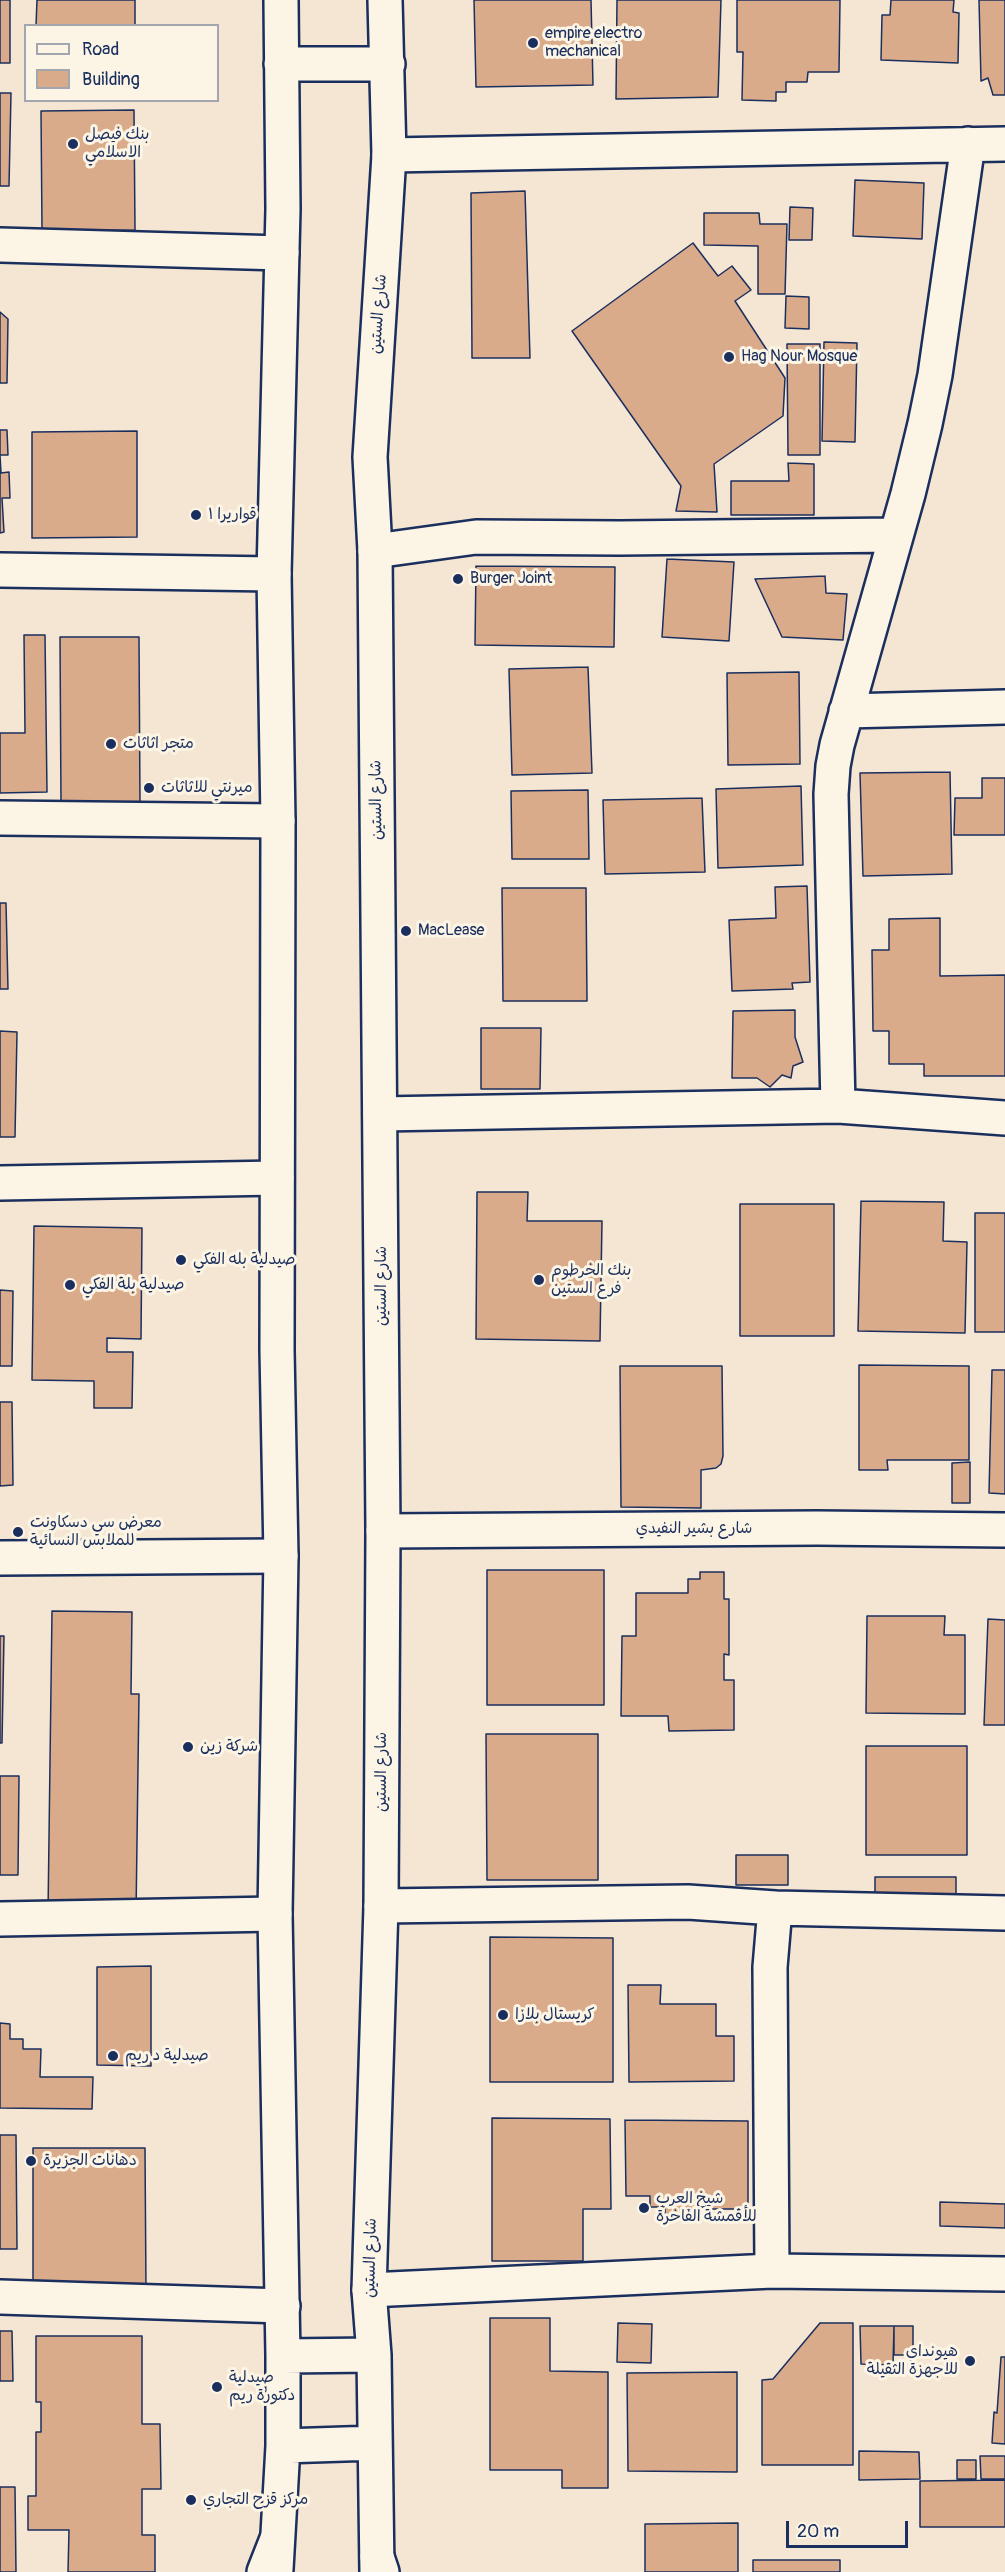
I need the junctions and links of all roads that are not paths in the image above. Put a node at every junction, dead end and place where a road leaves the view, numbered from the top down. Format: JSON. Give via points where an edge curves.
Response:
{"nodes":[{"id":1,"x":281,"y":0,"type":"edge"},
{"id":2,"x":385,"y":0,"type":"edge"},
{"id":3,"x":281,"y":64,"type":"junction"},
{"id":4,"x":388,"y":64,"type":"junction"},
{"id":5,"x":968,"y":144,"type":"junction"},
{"id":6,"x":1005,"y":144,"type":"edge"},
{"id":7,"x":389,"y":155,"type":"junction"},
{"id":8,"x":0,"y":245,"type":"edge"},
{"id":9,"x":282,"y":253,"type":"junction"},
{"id":10,"x":896,"y":535,"type":"junction"},
{"id":11,"x":375,"y":551,"type":"junction"},
{"id":12,"x":0,"y":570,"type":"edge"},
{"id":13,"x":274,"y":574,"type":"junction"},
{"id":14,"x":1005,"y":707,"type":"edge"},
{"id":15,"x":846,"y":711,"type":"junction"},
{"id":16,"x":0,"y":818,"type":"edge"},
{"id":17,"x":278,"y":821,"type":"junction"},
{"id":18,"x":838,"y":1106,"type":"junction"},
{"id":19,"x":380,"y":1114,"type":"junction"},
{"id":20,"x":1005,"y":1118,"type":"edge"},
{"id":21,"x":277,"y":1178,"type":"junction"},
{"id":22,"x":0,"y":1183,"type":"edge"},
{"id":23,"x":1005,"y":1530,"type":"edge"},
{"id":24,"x":383,"y":1531,"type":"junction"},
{"id":25,"x":281,"y":1556,"type":"junction"},
{"id":26,"x":0,"y":1558,"type":"edge"},
{"id":27,"x":381,"y":1906,"type":"junction"},
{"id":28,"x":775,"y":1908,"type":"junction"},
{"id":29,"x":1005,"y":1913,"type":"edge"},
{"id":30,"x":275,"y":1914,"type":"junction"},
{"id":31,"x":0,"y":1919,"type":"edge"},
{"id":32,"x":772,"y":2271,"type":"junction"},
{"id":33,"x":1005,"y":2274,"type":"edge"},
{"id":34,"x":369,"y":2290,"type":"junction"},
{"id":35,"x":0,"y":2296,"type":"edge"},
{"id":36,"x":283,"y":2306,"type":"junction"},
{"id":37,"x":283,"y":2355,"type":"junction"},
{"id":38,"x":374,"y":2355,"type":"junction"},
{"id":39,"x":375,"y":2444,"type":"junction"},
{"id":40,"x":283,"y":2446,"type":"junction"},
{"id":41,"x":277,"y":2539,"type":"junction"},
{"id":42,"x":378,"y":2567,"type":"edge"},
{"id":43,"x":264,"y":2572,"type":"edge"},
{"id":44,"x":276,"y":2572,"type":"edge"}],
"edges":[{"from":1,"to":3,"type":"main road"},
{"from":2,"to":4,"type":"main road","name":"شارع الستين"},
{"from":3,"to":4,"type":"main road"},
{"from":3,"to":9,"type":"main road"},
{"from":4,"to":7,"type":"main road","name":"شارع الستين"},
{"from":5,"to":6,"type":"main road"},
{"from":5,"to":7,"type":"main road"},
{"from":5,"to":10,"type":"main road","via":[[935,375]]},
{"from":7,"to":11,"type":"main road","name":"شارع الستين","via":[[370,457]]},
{"from":8,"to":9,"type":"main road"},
{"from":9,"to":13,"type":"main road"},
{"from":10,"to":11,"type":"main road","via":[[476,537]]},
{"from":10,"to":15,"type":"main road"},
{"from":11,"to":19,"type":"main road","name":"شارع الستين"},
{"from":12,"to":13,"type":"main road"},
{"from":13,"to":17,"type":"main road"},
{"from":14,"to":15,"type":"main road"},
{"from":15,"to":18,"type":"main road","via":[[831,794]]},
{"from":16,"to":17,"type":"main road"},
{"from":17,"to":21,"type":"main road"},
{"from":18,"to":19,"type":"main road"},
{"from":18,"to":20,"type":"main road"},
{"from":19,"to":24,"type":"main road","name":"شارع الستين"},
{"from":21,"to":22,"type":"main road"},
{"from":21,"to":25,"type":"main road"},
{"from":23,"to":24,"type":"main road","name":"شارع بشير النفيدي"},
{"from":24,"to":27,"type":"main road","name":"شارع الستين"},
{"from":25,"to":26,"type":"main road"},
{"from":25,"to":30,"type":"main road"},
{"from":27,"to":28,"type":"main road","via":[[688,1902]]},
{"from":27,"to":34,"type":"main road","name":"شارع الستين"},
{"from":28,"to":29,"type":"main road"},
{"from":28,"to":32,"type":"main road","via":[[770,1967]]},
{"from":30,"to":31,"type":"main road"},
{"from":30,"to":36,"type":"main road"},
{"from":32,"to":33,"type":"main road"},
{"from":32,"to":34,"type":"main road"},
{"from":34,"to":38,"type":"main road","name":"شارع الستين"},
{"from":35,"to":36,"type":"main road"},
{"from":36,"to":37,"type":"main road"},
{"from":37,"to":38,"type":"main road"},
{"from":37,"to":40,"type":"main road"},
{"from":38,"to":39,"type":"main road","name":"شارع الستين"},
{"from":39,"to":40,"type":"main road"},
{"from":39,"to":42,"type":"main road","name":"شارع الستين"},
{"from":40,"to":41,"type":"main road"},
{"from":41,"to":43,"type":"main road"},
{"from":41,"to":44,"type":"main road"}]}
